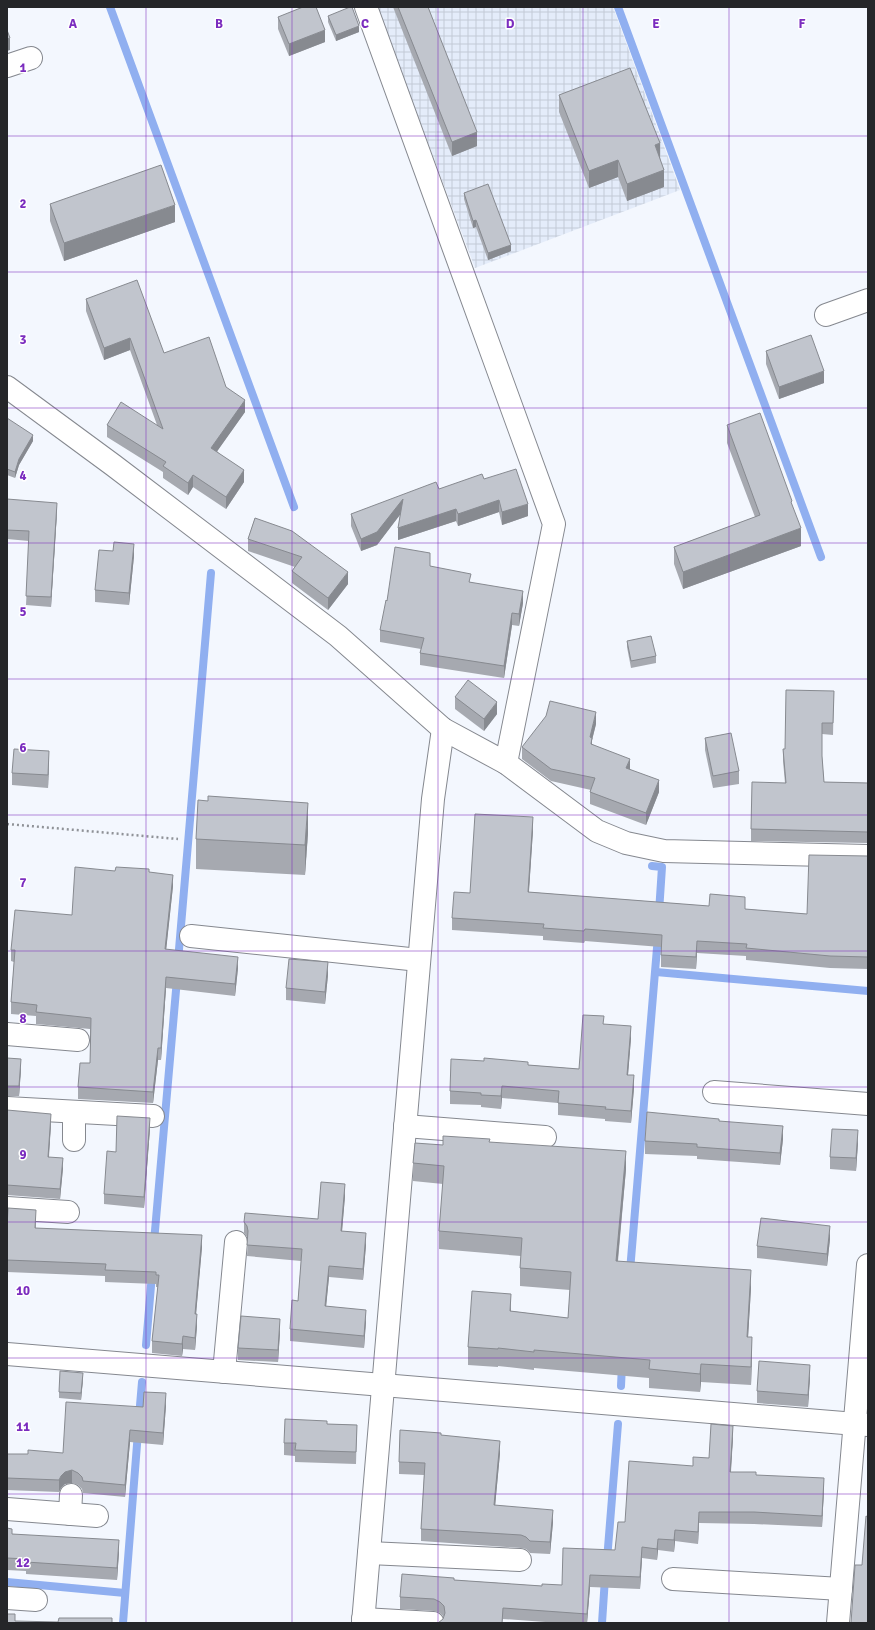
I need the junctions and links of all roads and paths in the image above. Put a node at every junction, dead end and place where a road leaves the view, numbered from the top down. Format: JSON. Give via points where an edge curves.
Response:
{"nodes":[{"id":1,"x":366,"y":7,"type":"edge"},
{"id":2,"x":31,"y":58,"type":"dead end"},
{"id":3,"x":7,"y":66,"type":"edge"},
{"id":4,"x":868,"y":300,"type":"edge"},
{"id":5,"x":826,"y":315,"type":"dead end"},
{"id":6,"x":7,"y":387,"type":"edge"},
{"id":7,"x":443,"y":729,"type":"junction"},
{"id":8,"x":506,"y":763,"type":"junction"},
{"id":9,"x":7,"y":824,"type":"edge"},
{"id":10,"x":178,"y":839,"type":"dead end"},
{"id":11,"x":868,"y":856,"type":"edge"},
{"id":12,"x":191,"y":936,"type":"dead end"},
{"id":13,"x":419,"y":960,"type":"junction"},
{"id":14,"x":7,"y":1034,"type":"edge"},
{"id":15,"x":78,"y":1040,"type":"dead end"},
{"id":16,"x":714,"y":1092,"type":"dead end"},
{"id":17,"x":868,"y":1104,"type":"edge"},
{"id":18,"x":7,"y":1108,"type":"edge"},
{"id":19,"x":74,"y":1112,"type":"junction"},
{"id":20,"x":153,"y":1116,"type":"dead end"},
{"id":21,"x":405,"y":1126,"type":"junction"},
{"id":22,"x":545,"y":1137,"type":"dead end"},
{"id":23,"x":74,"y":1140,"type":"dead end"},
{"id":24,"x":7,"y":1208,"type":"edge"},
{"id":25,"x":68,"y":1212,"type":"dead end"},
{"id":26,"x":236,"y":1242,"type":"dead end"},
{"id":27,"x":868,"y":1265,"type":"edge"},
{"id":28,"x":866,"y":1314,"type":"edge"},
{"id":29,"x":7,"y":1354,"type":"edge"},
{"id":30,"x":224,"y":1372,"type":"junction"},
{"id":31,"x":383,"y":1385,"type":"junction"},
{"id":32,"x":861,"y":1424,"type":"edge"},
{"id":33,"x":7,"y":1509,"type":"edge"},
{"id":34,"x":97,"y":1516,"type":"dead end"},
{"id":35,"x":369,"y":1553,"type":"junction"},
{"id":36,"x":520,"y":1560,"type":"dead end"},
{"id":37,"x":673,"y":1579,"type":"dead end"},
{"id":38,"x":841,"y":1589,"type":"junction"},
{"id":39,"x":7,"y":1598,"type":"edge"},
{"id":40,"x":36,"y":1600,"type":"dead end"},
{"id":41,"x":363,"y":1621,"type":"edge"},
{"id":42,"x":433,"y":1623,"type":"edge"},
{"id":43,"x":838,"y":1623,"type":"edge"}],
"edges":[{"from":1,"to":8,"type":"street","via":[[554,524]]},
{"from":2,"to":3,"type":"street"},
{"from":4,"to":5,"type":"street"},
{"from":6,"to":7,"type":"street","via":[[113,464],[338,636]]},
{"from":7,"to":8,"type":"street"},
{"from":7,"to":13,"type":"street","via":[[433,799]]},
{"from":8,"to":11,"type":"street","via":[[597,831],[626,843],[664,851]]},
{"from":9,"to":10,"type":"path"},
{"from":12,"to":13,"type":"street"},
{"from":13,"to":21,"type":"street"},
{"from":14,"to":15,"type":"street"},
{"from":16,"to":17,"type":"street"},
{"from":18,"to":19,"type":"street"},
{"from":19,"to":20,"type":"street"},
{"from":19,"to":23,"type":"street"},
{"from":21,"to":22,"type":"street"},
{"from":21,"to":31,"type":"street"},
{"from":24,"to":25,"type":"street"},
{"from":26,"to":30,"type":"street"},
{"from":27,"to":28,"type":"street"},
{"from":28,"to":32,"type":"street"},
{"from":29,"to":30,"type":"street"},
{"from":30,"to":31,"type":"street"},
{"from":31,"to":32,"type":"street"},
{"from":31,"to":35,"type":"street"},
{"from":32,"to":38,"type":"street"},
{"from":33,"to":34,"type":"street","via":[[71,1504]]},
{"from":35,"to":36,"type":"street"},
{"from":35,"to":41,"type":"street"},
{"from":37,"to":38,"type":"street"},
{"from":38,"to":43,"type":"street"},
{"from":39,"to":40,"type":"street"},
{"from":41,"to":42,"type":"street"}]}
